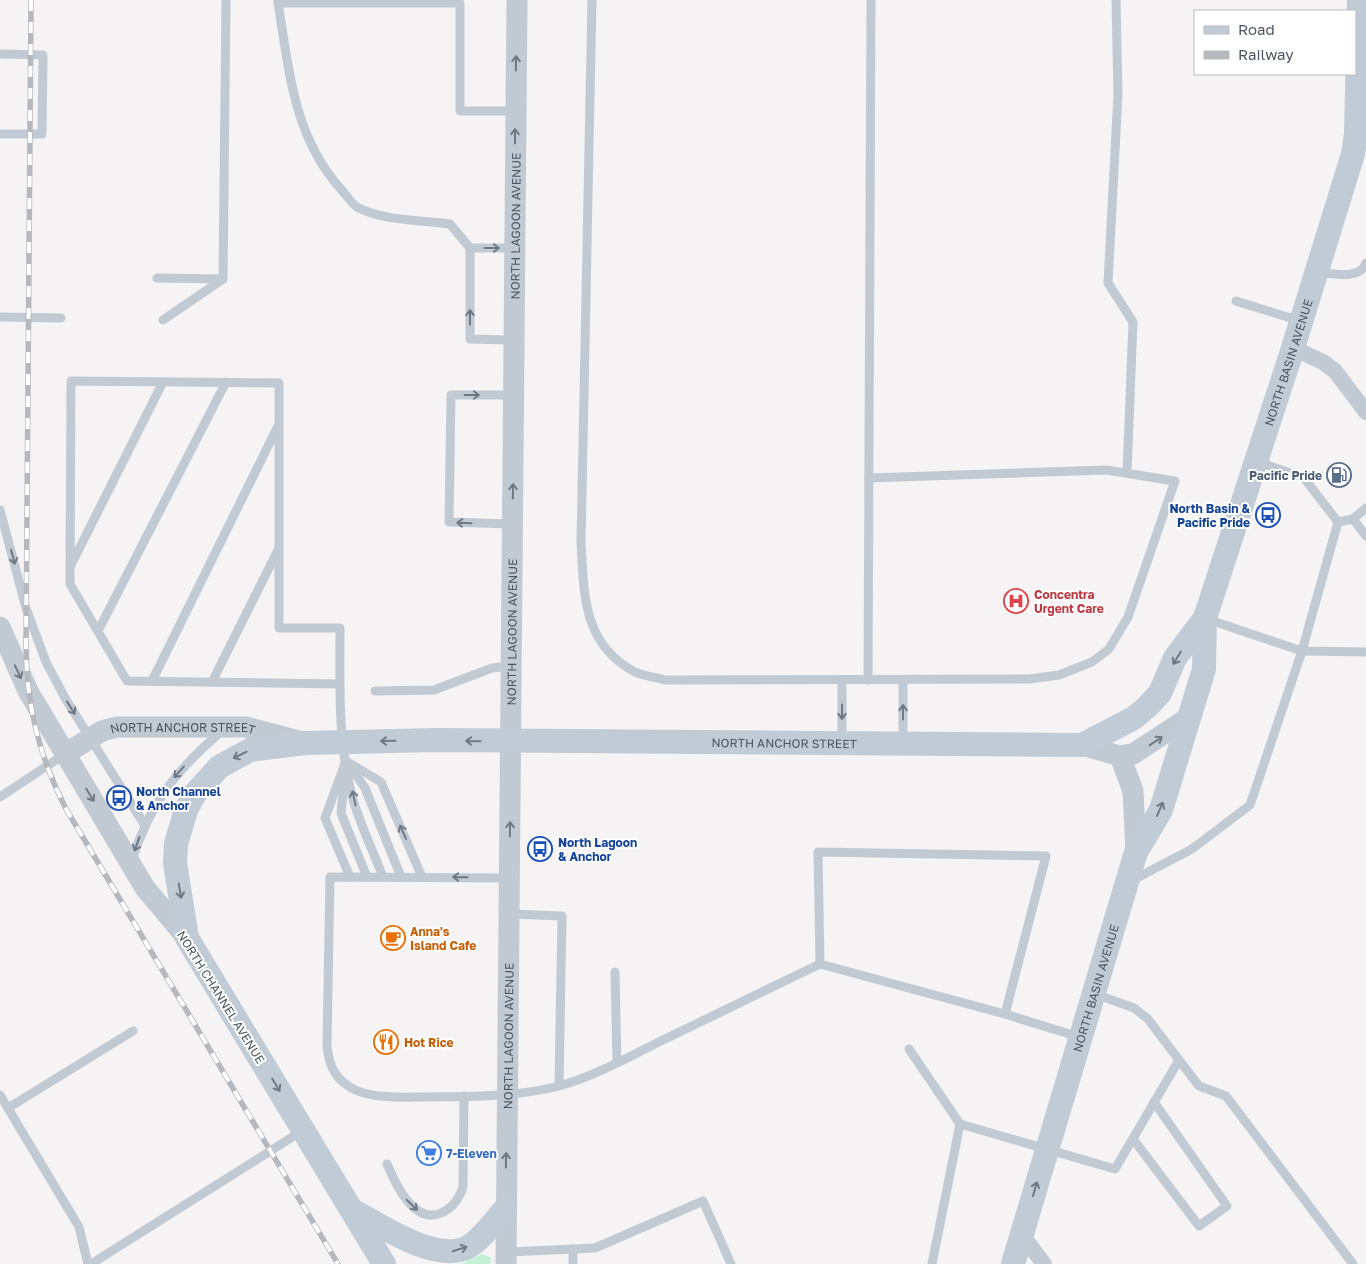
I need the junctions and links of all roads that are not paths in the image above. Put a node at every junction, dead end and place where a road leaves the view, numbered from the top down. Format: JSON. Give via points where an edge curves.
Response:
{"nodes":[{"id":1,"x":226,"y":0,"type":"edge"},
{"id":2,"x":517,"y":0,"type":"edge"},
{"id":3,"x":592,"y":0,"type":"edge"},
{"id":4,"x":872,"y":0,"type":"edge"},
{"id":5,"x":1116,"y":0,"type":"edge"},
{"id":6,"x":1359,"y":0,"type":"edge"},
{"id":7,"x":278,"y":1,"type":"edge"},
{"id":8,"x":345,"y":1,"type":"edge"},
{"id":9,"x":0,"y":54,"type":"edge"},
{"id":10,"x":516,"y":111,"type":"junction"},
{"id":11,"x":0,"y":134,"type":"edge"},
{"id":12,"x":470,"y":248,"type":"junction"},
{"id":13,"x":514,"y":248,"type":"junction"},
{"id":14,"x":1366,"y":263,"type":"edge"},
{"id":15,"x":1316,"y":272,"type":"junction"},
{"id":16,"x":157,"y":278,"type":"dead end"},
{"id":17,"x":223,"y":279,"type":"junction"},
{"id":18,"x":1236,"y":301,"type":"dead end"},
{"id":19,"x":0,"y":317,"type":"edge"},
{"id":20,"x":61,"y":318,"type":"dead end"},
{"id":21,"x":163,"y":320,"type":"dead end"},
{"id":22,"x":1301,"y":322,"type":"junction"},
{"id":23,"x":514,"y":340,"type":"junction"},
{"id":24,"x":1293,"y":348,"type":"junction"},
{"id":25,"x":163,"y":382,"type":"junction"},
{"id":26,"x":226,"y":382,"type":"junction"},
{"id":27,"x":514,"y":396,"type":"junction"},
{"id":28,"x":1366,"y":412,"type":"edge"},
{"id":29,"x":279,"y":424,"type":"junction"},
{"id":30,"x":1256,"y":461,"type":"junction"},
{"id":31,"x":1126,"y":472,"type":"junction"},
{"id":32,"x":870,"y":478,"type":"junction"},
{"id":33,"x":1366,"y":508,"type":"edge"},
{"id":34,"x":0,"y":510,"type":"edge"},
{"id":35,"x":1353,"y":518,"type":"junction"},
{"id":36,"x":1338,"y":522,"type":"junction"},
{"id":37,"x":512,"y":524,"type":"junction"},
{"id":38,"x":1366,"y":536,"type":"edge"},
{"id":39,"x":279,"y":547,"type":"junction"},
{"id":40,"x":70,"y":568,"type":"junction"},
{"id":41,"x":1205,"y":618,"type":"junction"},
{"id":42,"x":0,"y":627,"type":"edge"},
{"id":43,"x":98,"y":631,"type":"junction"},
{"id":44,"x":1302,"y":651,"type":"junction"},
{"id":45,"x":1366,"y":652,"type":"edge"},
{"id":46,"x":511,"y":666,"type":"junction"},
{"id":47,"x":842,"y":680,"type":"junction"},
{"id":48,"x":868,"y":680,"type":"junction"},
{"id":49,"x":903,"y":680,"type":"junction"},
{"id":50,"x":152,"y":681,"type":"junction"},
{"id":51,"x":212,"y":682,"type":"junction"},
{"id":52,"x":340,"y":684,"type":"junction"},
{"id":53,"x":375,"y":691,"type":"dead end"},
{"id":54,"x":1188,"y":718,"type":"junction"},
{"id":55,"x":227,"y":727,"type":"junction"},
{"id":56,"x":91,"y":738,"type":"junction"},
{"id":57,"x":510,"y":741,"type":"junction"},
{"id":58,"x":305,"y":743,"type":"junction"},
{"id":59,"x":842,"y":744,"type":"junction"},
{"id":60,"x":902,"y":744,"type":"junction"},
{"id":61,"x":1082,"y":745,"type":"junction"},
{"id":62,"x":345,"y":752,"type":"junction"},
{"id":63,"x":65,"y":754,"type":"junction"},
{"id":64,"x":1120,"y":756,"type":"junction"},
{"id":65,"x":0,"y":797,"type":"edge"},
{"id":66,"x":144,"y":824,"type":"junction"},
{"id":67,"x":1136,"y":852,"type":"junction"},
{"id":68,"x":130,"y":864,"type":"junction"},
{"id":69,"x":350,"y":877,"type":"junction"},
{"id":70,"x":367,"y":877,"type":"junction"},
{"id":71,"x":383,"y":877,"type":"junction"},
{"id":72,"x":401,"y":877,"type":"junction"},
{"id":73,"x":422,"y":877,"type":"junction"},
{"id":74,"x":509,"y":878,"type":"junction"},
{"id":75,"x":1126,"y":884,"type":"junction"},
{"id":76,"x":509,"y":914,"type":"junction"},
{"id":77,"x":188,"y":938,"type":"junction"},
{"id":78,"x":820,"y":964,"type":"junction"},
{"id":79,"x":615,"y":972,"type":"dead end"},
{"id":80,"x":1092,"y":994,"type":"junction"},
{"id":81,"x":1005,"y":1014,"type":"junction"},
{"id":82,"x":133,"y":1031,"type":"dead end"},
{"id":83,"x":1080,"y":1037,"type":"junction"},
{"id":84,"x":909,"y":1049,"type":"dead end"},
{"id":85,"x":1179,"y":1060,"type":"junction"},
{"id":86,"x":616,"y":1063,"type":"junction"},
{"id":87,"x":559,"y":1086,"type":"junction"},
{"id":88,"x":0,"y":1095,"type":"edge"},
{"id":89,"x":507,"y":1095,"type":"junction"},
{"id":90,"x":464,"y":1096,"type":"junction"},
{"id":91,"x":1154,"y":1102,"type":"junction"},
{"id":92,"x":8,"y":1108,"type":"junction"},
{"id":93,"x":960,"y":1124,"type":"junction"},
{"id":94,"x":303,"y":1131,"type":"junction"},
{"id":95,"x":1133,"y":1139,"type":"junction"},
{"id":96,"x":1047,"y":1148,"type":"junction"},
{"id":97,"x":387,"y":1164,"type":"dead end"},
{"id":98,"x":505,"y":1209,"type":"junction"},
{"id":99,"x":352,"y":1210,"type":"junction"},
{"id":100,"x":1022,"y":1236,"type":"junction"},
{"id":101,"x":573,"y":1249,"type":"junction"},
{"id":102,"x":506,"y":1258,"type":"edge"},
{"id":103,"x":90,"y":1264,"type":"edge"},
{"id":104,"x":384,"y":1264,"type":"edge"},
{"id":105,"x":573,"y":1264,"type":"edge"},
{"id":106,"x":730,"y":1264,"type":"edge"},
{"id":107,"x":932,"y":1264,"type":"edge"},
{"id":108,"x":1013,"y":1264,"type":"edge"},
{"id":109,"x":1044,"y":1264,"type":"edge"},
{"id":110,"x":1353,"y":1264,"type":"edge"}],
"edges":[{"from":1,"to":17,"type":"lane"},
{"from":10,"to":2,"type":"street","name":"NORTH LAGOON AVENUE","one_way":true},
{"from":3,"to":47,"type":"lane","via":[[581,542],[584,602],[595,634],[618,660],[636,673],[665,680]]},
{"from":4,"to":32,"type":"lane"},
{"from":5,"to":31,"type":"lane","via":[[1118,94],[1108,283],[1133,322]]},
{"from":6,"to":15,"type":"main road","name":"NORTH BASIN AVENUE","via":[[1354,145]]},
{"from":7,"to":8,"type":"lane"},
{"from":7,"to":12,"type":"lane","via":[[296,107],[307,137],[334,181],[356,206],[379,215],[450,224]]},
{"from":8,"to":10,"type":"lane","via":[[460,3],[460,111]]},
{"from":9,"to":11,"type":"lane","via":[[43,56],[42,134]]},
{"from":13,"to":10,"type":"street","name":"NORTH LAGOON AVENUE","one_way":true},
{"from":12,"to":13,"type":"lane","one_way":true},
{"from":23,"to":12,"type":"lane","one_way":true,"via":[[470,340]]},
{"from":13,"to":23,"type":"street","name":"NORTH LAGOON AVENUE"},
{"from":14,"to":15,"type":"lane","via":[[1354,275]]},
{"from":15,"to":22,"type":"main road","name":"NORTH BASIN AVENUE"},
{"from":16,"to":17,"type":"lane"},
{"from":17,"to":21,"type":"lane"},
{"from":18,"to":22,"type":"lane"},
{"from":19,"to":20,"type":"lane"},
{"from":22,"to":24,"type":"main road","name":"NORTH BASIN AVENUE"},
{"from":23,"to":27,"type":"street","name":"NORTH LAGOON AVENUE"},
{"from":24,"to":28,"type":"street","via":[[1335,371]]},
{"from":24,"to":30,"type":"main road","name":"NORTH BASIN AVENUE"},
{"from":25,"to":26,"type":"lane"},
{"from":25,"to":40,"type":"lane"},
{"from":25,"to":40,"type":"lane","via":[[71,381]]},
{"from":26,"to":29,"type":"lane","via":[[280,383]]},
{"from":26,"to":43,"type":"lane"},
{"from":37,"to":27,"type":"street","name":"NORTH LAGOON AVENUE","one_way":true},
{"from":37,"to":27,"type":"lane","one_way":true,"via":[[449,522],[451,395]]},
{"from":29,"to":39,"type":"lane"},
{"from":29,"to":50,"type":"lane"},
{"from":30,"to":36,"type":"lane","via":[[1304,478]]},
{"from":30,"to":41,"type":"main road","name":"NORTH BASIN AVENUE"},
{"from":31,"to":32,"type":"lane"},
{"from":31,"to":49,"type":"lane","via":[[1175,481],[1128,617],[1109,649],[1092,662],[1059,675],[1029,679]]},
{"from":32,"to":48,"type":"lane"},
{"from":33,"to":35,"type":"lane"},
{"from":34,"to":56,"type":"lane","one_way":true,"via":[[38,644],[62,692]]},
{"from":35,"to":36,"type":"lane"},
{"from":35,"to":38,"type":"lane"},
{"from":36,"to":44,"type":"lane"},
{"from":37,"to":46,"type":"street","name":"NORTH LAGOON AVENUE"},
{"from":39,"to":51,"type":"lane"},
{"from":39,"to":52,"type":"lane","via":[[279,628],[340,628]]},
{"from":40,"to":43,"type":"lane","via":[[70,584]]},
{"from":41,"to":44,"type":"lane"},
{"from":41,"to":54,"type":"main road","name":"NORTH BASIN AVENUE","via":[[1204,669]]},
{"from":41,"to":61,"type":"main road","name":"NORTH ANCHOR STREET","one_way":true,"via":[[1176,658],[1160,693],[1148,706],[1134,718]]},
{"from":42,"to":63,"type":"street","name":"NORTH CHANNEL AVENUE","one_way":true,"via":[[23,683]]},
{"from":43,"to":50,"type":"lane","via":[[127,681]]},
{"from":44,"to":45,"type":"lane"},
{"from":44,"to":75,"type":"lane","via":[[1250,805],[1192,849]]},
{"from":46,"to":53,"type":"lane","via":[[492,668],[434,690]]},
{"from":46,"to":57,"type":"street","name":"NORTH LAGOON AVENUE"},
{"from":47,"to":48,"type":"lane"},
{"from":47,"to":59,"type":"lane","one_way":true},
{"from":48,"to":49,"type":"lane"},
{"from":60,"to":49,"type":"lane","one_way":true},
{"from":50,"to":51,"type":"lane"},
{"from":51,"to":52,"type":"lane"},
{"from":52,"to":62,"type":"lane"},
{"from":64,"to":54,"type":"street","one_way":true,"via":[[1139,752]]},
{"from":67,"to":54,"type":"main road","name":"NORTH BASIN AVENUE","one_way":true,"via":[[1160,810]]},
{"from":55,"to":56,"type":"street","name":"NORTH ANCHOR STREET","via":[[117,727]]},
{"from":55,"to":58,"type":"street","name":"NORTH ANCHOR STREET","via":[[246,727]]},
{"from":55,"to":66,"type":"lane","one_way":true,"via":[[171,781]]},
{"from":56,"to":63,"type":"street","name":"NORTH ANCHOR STREET"},
{"from":56,"to":66,"type":"lane"},
{"from":57,"to":59,"type":"main road","name":"NORTH ANCHOR STREET"},
{"from":57,"to":62,"type":"main road","name":"NORTH ANCHOR STREET","one_way":true},
{"from":74,"to":57,"type":"street","name":"NORTH LAGOON AVENUE","one_way":true},
{"from":58,"to":62,"type":"main road","name":"NORTH ANCHOR STREET"},
{"from":58,"to":77,"type":"main road","name":"NORTH ANCHOR STREET","one_way":true,"via":[[265,747],[235,757],[219,767],[194,795],[180,826],[175,863]]},
{"from":59,"to":60,"type":"main road","name":"NORTH ANCHOR STREET"},
{"from":60,"to":61,"type":"main road","name":"NORTH ANCHOR STREET"},
{"from":61,"to":64,"type":"street"},
{"from":62,"to":69,"type":"lane","via":[[325,818]]},
{"from":62,"to":70,"type":"lane","via":[[341,813]]},
{"from":71,"to":62,"type":"lane","one_way":true,"via":[[356,808]]},
{"from":62,"to":72,"type":"lane","via":[[365,788]]},
{"from":73,"to":62,"type":"lane","one_way":true,"via":[[381,782]]},
{"from":63,"to":65,"type":"lane"},
{"from":63,"to":68,"type":"street","name":"NORTH CHANNEL AVENUE","one_way":true},
{"from":64,"to":67,"type":"street","via":[[1133,791]]},
{"from":66,"to":68,"type":"lane","one_way":true},
{"from":67,"to":75,"type":"main road","name":"NORTH BASIN AVENUE"},
{"from":68,"to":77,"type":"street","name":"NORTH CHANNEL AVENUE","via":[[145,888]]},
{"from":69,"to":70,"type":"lane"},
{"from":69,"to":90,"type":"lane","via":[[330,877],[328,1058],[339,1078],[359,1093],[385,1097]]},
{"from":70,"to":71,"type":"lane"},
{"from":71,"to":72,"type":"lane"},
{"from":72,"to":73,"type":"lane"},
{"from":74,"to":73,"type":"lane","one_way":true},
{"from":74,"to":76,"type":"street","name":"NORTH LAGOON AVENUE"},
{"from":75,"to":80,"type":"main road","name":"NORTH BASIN AVENUE"},
{"from":76,"to":87,"type":"lane","via":[[562,916]]},
{"from":76,"to":89,"type":"street","name":"NORTH LAGOON AVENUE"},
{"from":77,"to":94,"type":"main road","name":"NORTH CHANNEL AVENUE","one_way":true},
{"from":78,"to":81,"type":"lane"},
{"from":78,"to":81,"type":"lane","via":[[818,852],[1046,856]]},
{"from":78,"to":86,"type":"lane"},
{"from":79,"to":86,"type":"lane"},
{"from":80,"to":83,"type":"main road","name":"NORTH BASIN AVENUE"},
{"from":80,"to":85,"type":"lane","via":[[1134,1008],[1148,1019]]},
{"from":81,"to":83,"type":"lane"},
{"from":82,"to":92,"type":"lane"},
{"from":83,"to":96,"type":"main road","name":"NORTH BASIN AVENUE"},
{"from":84,"to":93,"type":"lane"},
{"from":85,"to":91,"type":"lane"},
{"from":85,"to":110,"type":"lane","via":[[1199,1086],[1226,1096]]},
{"from":86,"to":87,"type":"lane"},
{"from":87,"to":89,"type":"lane"},
{"from":88,"to":92,"type":"lane"},
{"from":89,"to":90,"type":"lane"},
{"from":98,"to":89,"type":"street","name":"NORTH LAGOON AVENUE","one_way":true},
{"from":97,"to":90,"type":"lane","one_way":true,"via":[[406,1199],[417,1210],[433,1214],[449,1209],[463,1187]]},
{"from":91,"to":95,"type":"lane"},
{"from":91,"to":95,"type":"lane","via":[[1227,1206],[1200,1226]]},
{"from":92,"to":103,"type":"lane","via":[[79,1227]]},
{"from":93,"to":96,"type":"lane"},
{"from":93,"to":107,"type":"lane"},
{"from":94,"to":99,"type":"main road","name":"NORTH CHANNEL AVENUE"},
{"from":94,"to":103,"type":"lane"},
{"from":95,"to":96,"type":"lane","via":[[1115,1169]]},
{"from":100,"to":96,"type":"main road","name":"NORTH BASIN AVENUE","one_way":true},
{"from":99,"to":98,"type":"main road","one_way":true,"via":[[415,1243],[444,1253],[468,1247]]},
{"from":98,"to":102,"type":"street","name":"NORTH LAGOON AVENUE"},
{"from":99,"to":104,"type":"main road","name":"NORTH CHANNEL AVENUE"},
{"from":100,"to":108,"type":"main road","name":"NORTH BASIN AVENUE"},
{"from":100,"to":109,"type":"street"},
{"from":101,"to":102,"type":"lane"},
{"from":101,"to":105,"type":"lane"},
{"from":101,"to":106,"type":"lane","via":[[595,1248],[703,1201]]}]}
